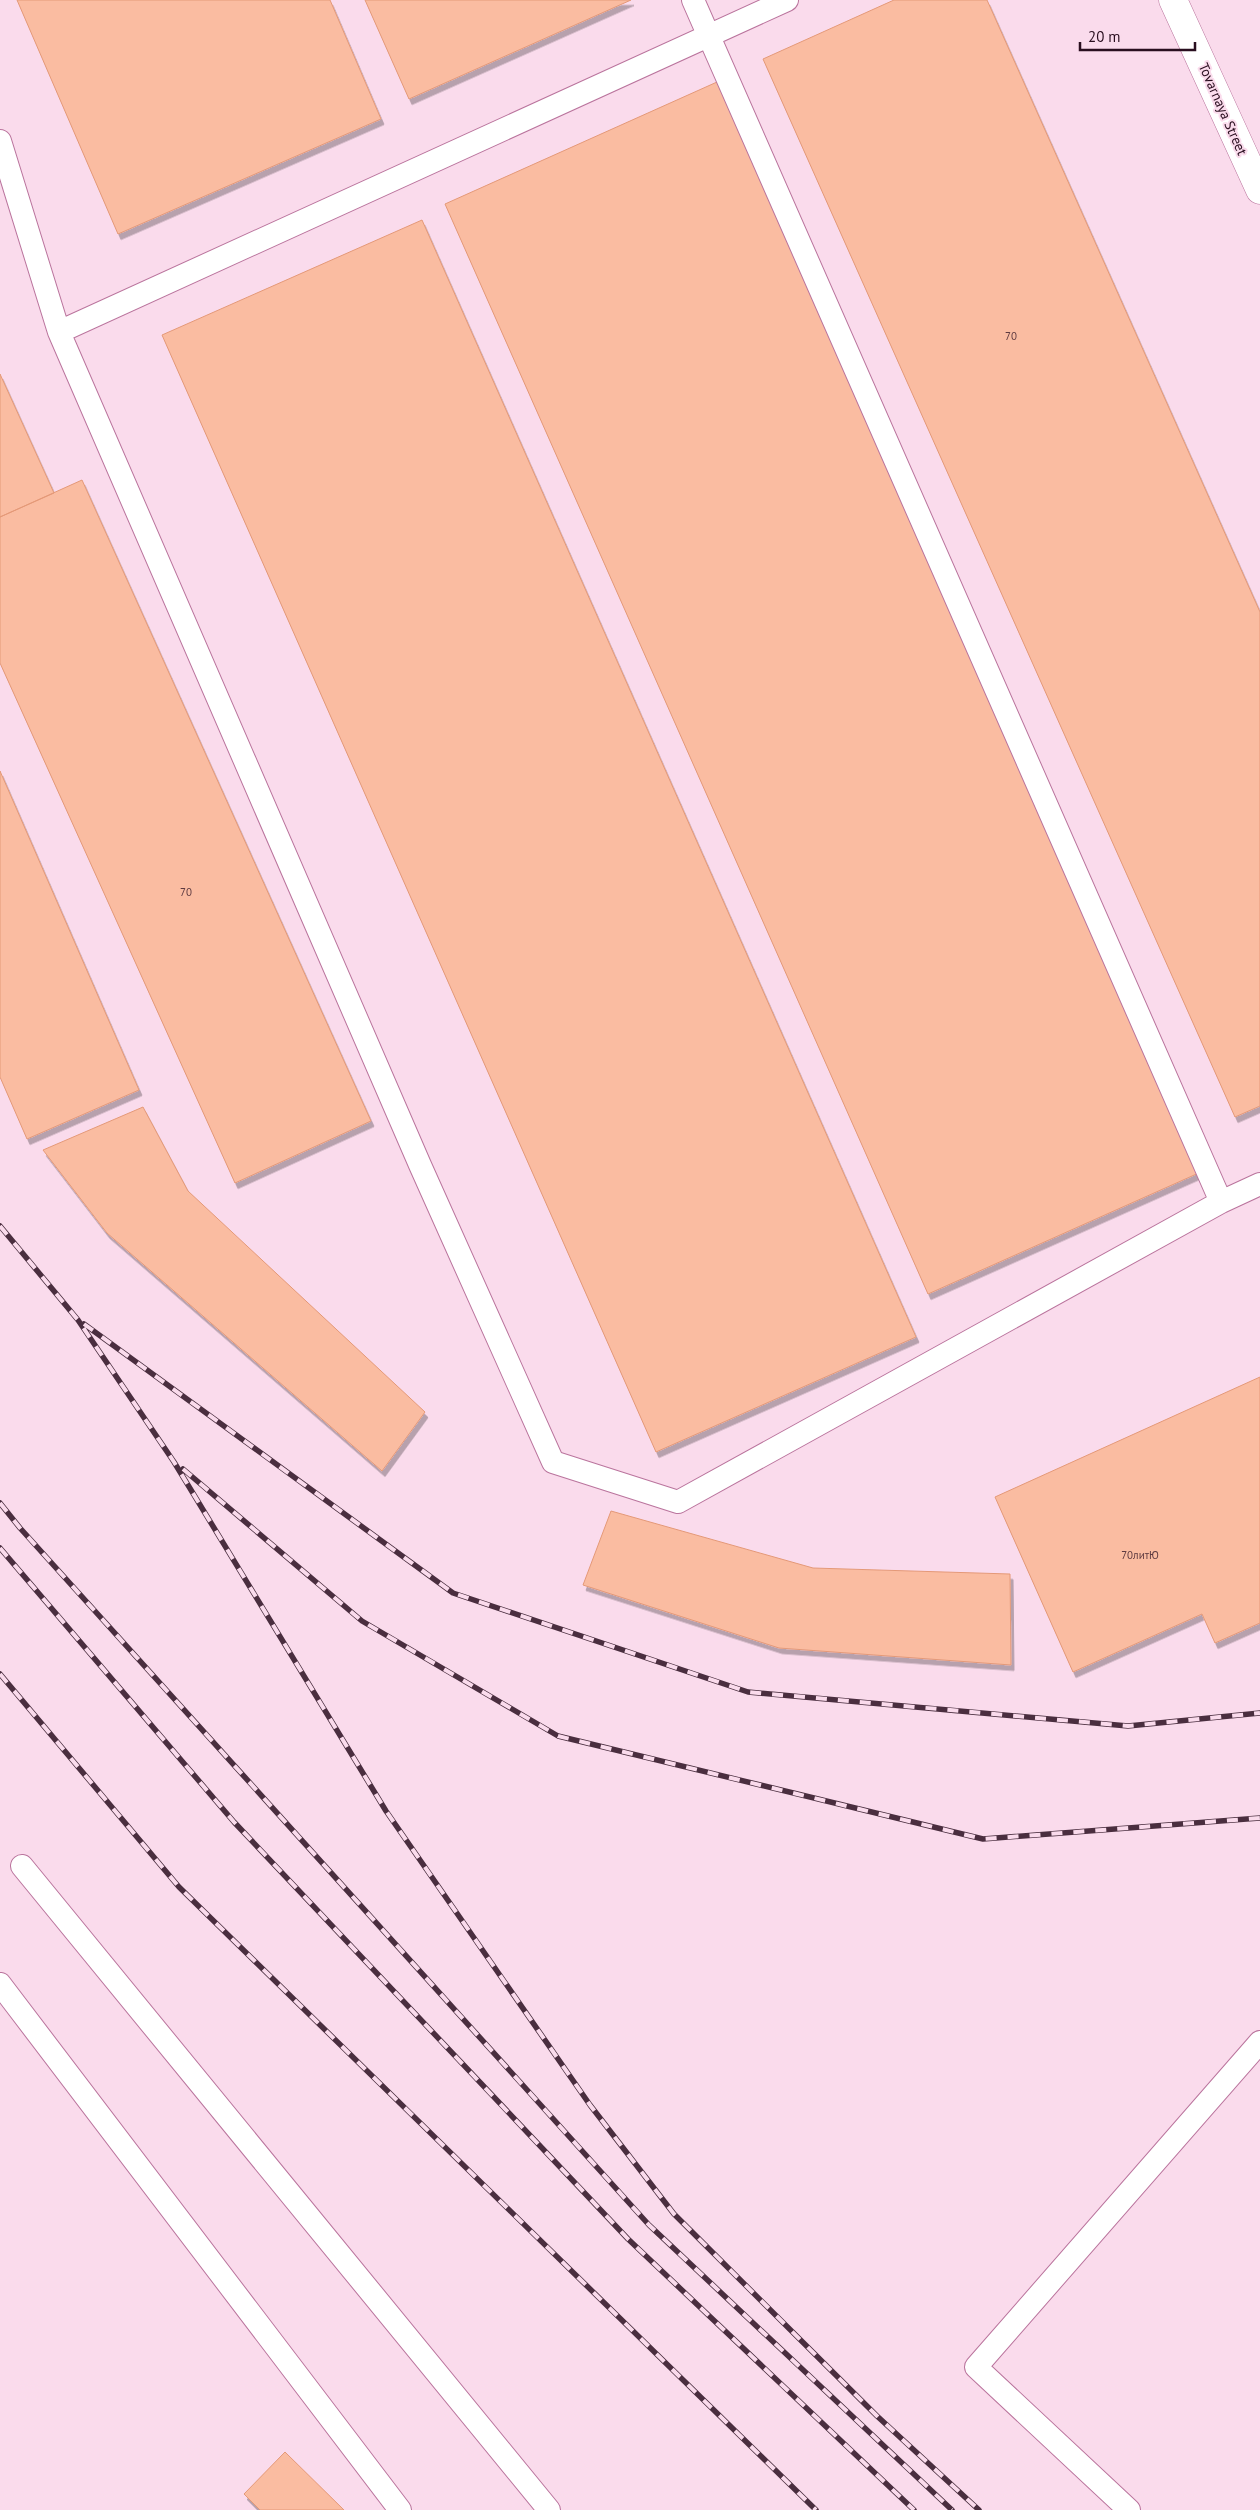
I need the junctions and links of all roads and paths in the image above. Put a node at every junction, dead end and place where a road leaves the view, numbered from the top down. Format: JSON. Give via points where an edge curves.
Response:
{"nodes":[{"id":1,"x":693,"y":0,"type":"edge"},
{"id":2,"x":787,"y":0,"type":"edge"},
{"id":3,"x":1173,"y":0,"type":"edge"},
{"id":4,"x":708,"y":36,"type":"junction"},
{"id":5,"x":0,"y":141,"type":"edge"},
{"id":6,"x":1260,"y":190,"type":"edge"},
{"id":7,"x":59,"y":332,"type":"junction"},
{"id":8,"x":1260,"y":1184,"type":"edge"},
{"id":9,"x":1221,"y":1202,"type":"junction"},
{"id":10,"x":22,"y":1866,"type":"dead end"},
{"id":11,"x":0,"y":1984,"type":"edge"},
{"id":12,"x":1260,"y":2042,"type":"edge"},
{"id":13,"x":400,"y":2510,"type":"edge"},
{"id":14,"x":549,"y":2510,"type":"edge"},
{"id":15,"x":1130,"y":2510,"type":"edge"}],
"edges":[{"from":1,"to":4,"type":"lane"},
{"from":2,"to":4,"type":"lane"},
{"from":3,"to":6,"type":"street","name":"Tovarnaya Street"},
{"from":4,"to":7,"type":"lane"},
{"from":4,"to":9,"type":"lane"},
{"from":5,"to":7,"type":"lane"},
{"from":7,"to":9,"type":"lane","via":[[416,1155],[553,1462],[678,1502]]},
{"from":8,"to":9,"type":"lane"},
{"from":10,"to":14,"type":"lane"},
{"from":11,"to":13,"type":"lane"},
{"from":12,"to":15,"type":"lane","via":[[976,2367]]}]}
